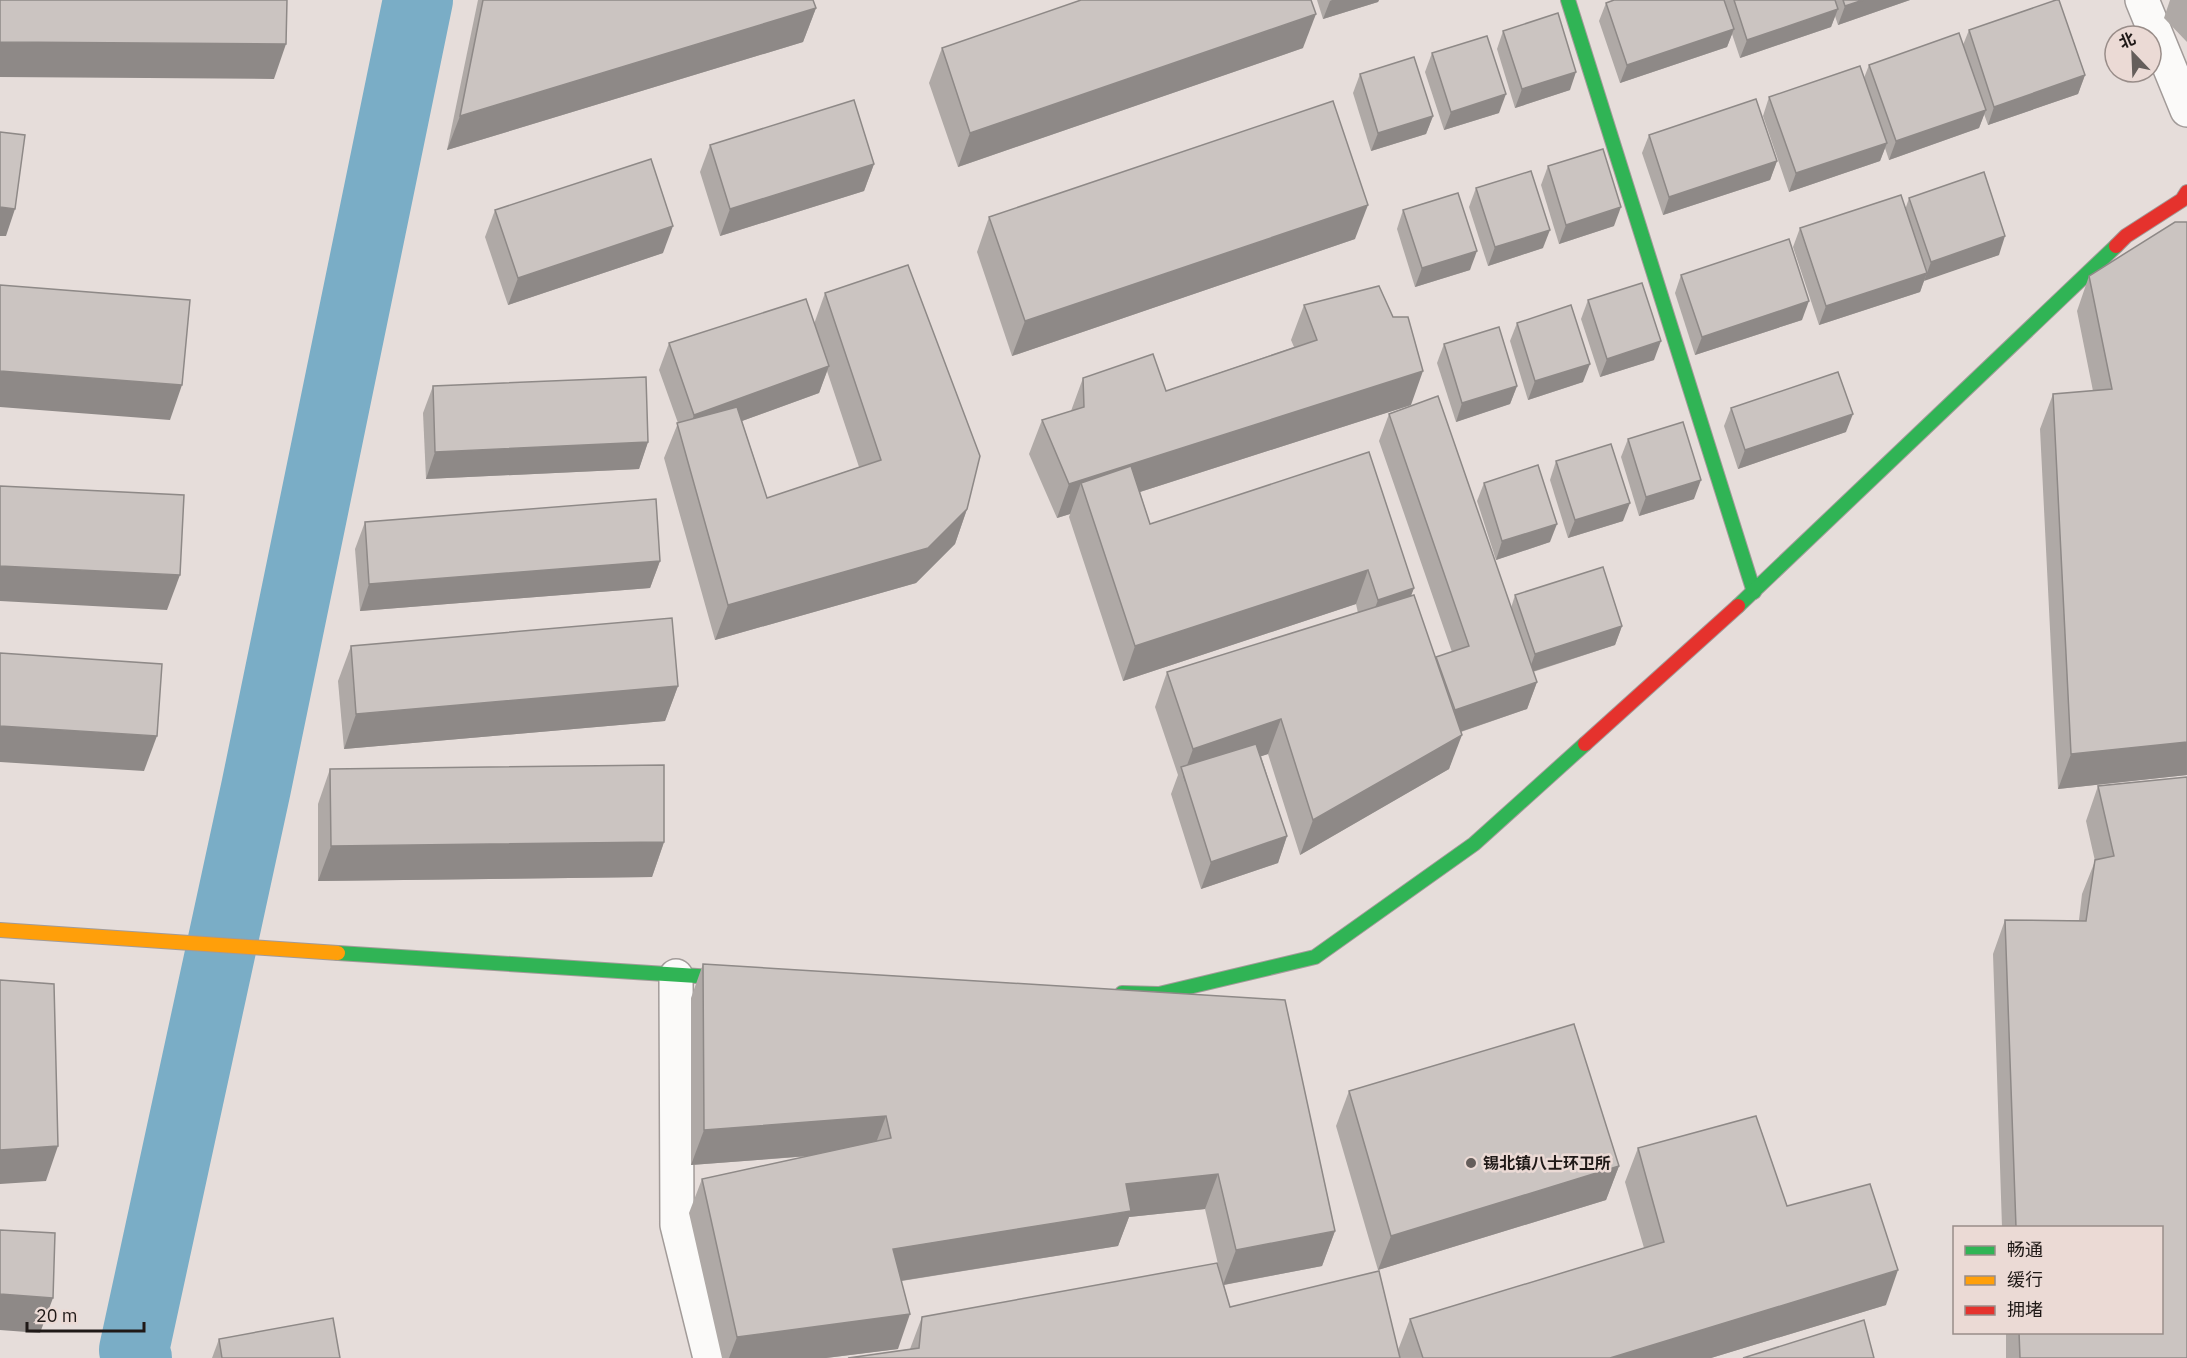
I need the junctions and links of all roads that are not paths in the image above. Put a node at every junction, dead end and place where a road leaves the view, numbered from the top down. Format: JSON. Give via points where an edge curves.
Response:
{"nodes":[{"id":1,"x":1568,"y":0,"type":"edge"},
{"id":2,"x":2142,"y":0,"type":"edge"},
{"id":3,"x":2187,"y":110,"type":"edge"},
{"id":4,"x":2187,"y":192,"type":"edge"},
{"id":5,"x":1754,"y":592,"type":"junction"},
{"id":6,"x":0,"y":930,"type":"edge"},
{"id":7,"x":676,"y":976,"type":"junction"},
{"id":8,"x":758,"y":980,"type":"edge"},
{"id":9,"x":1112,"y":993,"type":"edge"},
{"id":10,"x":710,"y":1358,"type":"edge"}],
"edges":[{"from":1,"to":5,"type":"street"},
{"from":2,"to":3,"type":"street"},
{"from":4,"to":5,"type":"street","via":[[2182,200],[2126,236]]},
{"from":5,"to":9,"type":"street","via":[[1474,844],[1315,957],[1159,994]]},
{"from":6,"to":7,"type":"street"},
{"from":7,"to":8,"type":"street"},
{"from":7,"to":10,"type":"street","via":[[677,1225]]}]}
